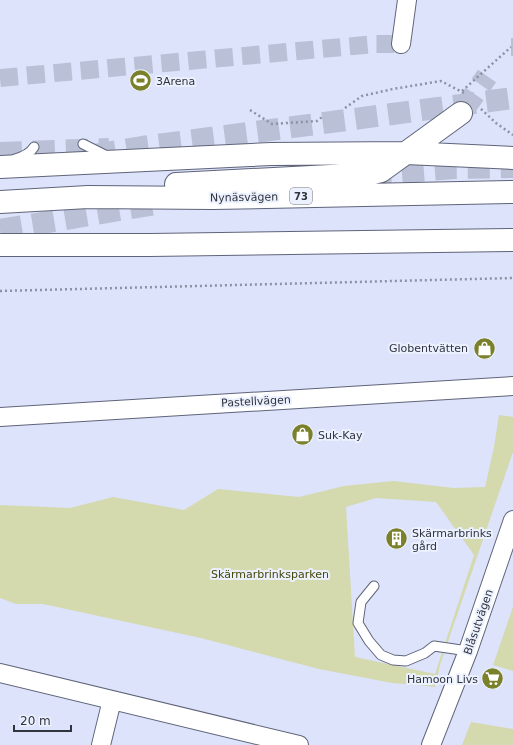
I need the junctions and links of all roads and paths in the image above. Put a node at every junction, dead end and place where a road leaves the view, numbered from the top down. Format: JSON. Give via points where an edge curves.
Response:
{"nodes":[{"id":1,"x":407,"y":0,"type":"edge"},
{"id":2,"x":401,"y":44,"type":"dead end"},
{"id":3,"x":511,"y":47,"type":"dead end"},
{"id":4,"x":462,"y":91,"type":"junction"},
{"id":5,"x":469,"y":105,"type":"junction"},
{"id":6,"x":345,"y":108,"type":"dead end"},
{"id":7,"x":250,"y":110,"type":"dead end"},
{"id":8,"x":322,"y":118,"type":"dead end"},
{"id":9,"x":513,"y":135,"type":"edge"},
{"id":10,"x":83,"y":144,"type":"dead end"},
{"id":11,"x":34,"y":147,"type":"dead end"},
{"id":12,"x":406,"y":153,"type":"junction"},
{"id":13,"x":513,"y":158,"type":"edge"},
{"id":14,"x":125,"y":162,"type":"junction"},
{"id":15,"x":0,"y":163,"type":"edge"},
{"id":16,"x":0,"y":167,"type":"edge"},
{"id":17,"x":513,"y":192,"type":"edge"},
{"id":18,"x":88,"y":197,"type":"junction"},
{"id":19,"x":0,"y":202,"type":"edge"},
{"id":20,"x":513,"y":240,"type":"edge"},
{"id":21,"x":0,"y":245,"type":"edge"},
{"id":22,"x":150,"y":245,"type":"junction"},
{"id":23,"x":0,"y":254,"type":"edge"},
{"id":24,"x":513,"y":278,"type":"edge"},
{"id":25,"x":0,"y":291,"type":"edge"},
{"id":26,"x":513,"y":386,"type":"edge"},
{"id":27,"x":0,"y":417,"type":"edge"},
{"id":28,"x":513,"y":520,"type":"edge"},
{"id":29,"x":374,"y":586,"type":"dead end"},
{"id":30,"x":468,"y":651,"type":"junction"},
{"id":31,"x":0,"y":673,"type":"edge"},
{"id":32,"x":112,"y":700,"type":"junction"},
{"id":33,"x":101,"y":745,"type":"edge"},
{"id":34,"x":299,"y":745,"type":"edge"},
{"id":35,"x":431,"y":745,"type":"edge"}],
"edges":[{"from":1,"to":2,"type":"street"},
{"from":3,"to":4,"type":"path"},
{"from":4,"to":5,"type":"path"},
{"from":4,"to":6,"type":"path","via":[[441,81],[362,96]]},
{"from":5,"to":9,"type":"path"},
{"from":5,"to":12,"type":"highway"},
{"from":7,"to":8,"type":"path","via":[[272,124],[317,121]]},
{"from":10,"to":14,"type":"lane"},
{"from":11,"to":15,"type":"lane","via":[[22,157]]},
{"from":12,"to":13,"type":"highway"},
{"from":12,"to":14,"type":"highway","via":[[271,154]]},
{"from":12,"to":18,"type":"highway","via":[[381,171],[369,174],[154,185]]},
{"from":14,"to":16,"type":"highway"},
{"from":17,"to":18,"type":"highway","name":"Nynäsvägen","number":"73","via":[[213,198]]},
{"from":18,"to":19,"type":"highway","name":"Nynäsvägen","number":"73"},
{"from":20,"to":22,"type":"highway"},
{"from":21,"to":22,"type":"highway"},
{"from":22,"to":23,"type":"highway"},
{"from":24,"to":25,"type":"path"},
{"from":26,"to":27,"type":"street","name":"Pastellvägen"},
{"from":28,"to":30,"type":"street","name":"Blåsutvägen"},
{"from":29,"to":30,"type":"lane","via":[[361,602],[358,623],[381,656],[406,661],[426,653],[434,646]]},
{"from":30,"to":35,"type":"street","name":"Blåsutvägen"},
{"from":31,"to":32,"type":"street"},
{"from":32,"to":33,"type":"street"},
{"from":32,"to":34,"type":"street"}]}
